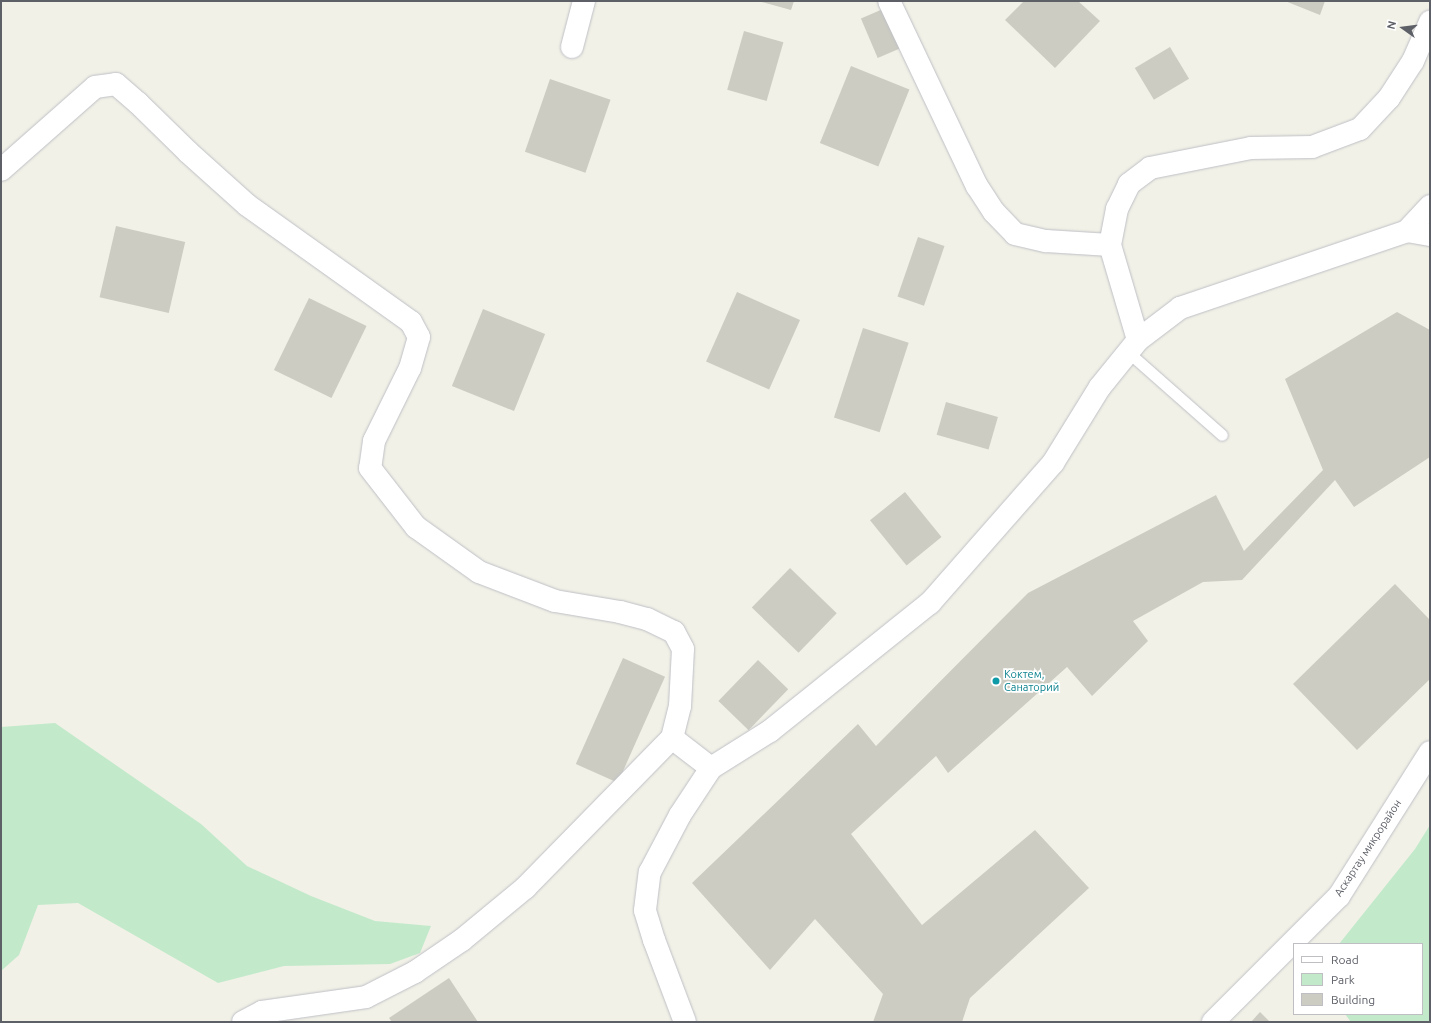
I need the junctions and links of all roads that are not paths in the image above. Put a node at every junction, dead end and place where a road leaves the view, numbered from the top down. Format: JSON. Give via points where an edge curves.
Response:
{"nodes":[{"id":1,"x":584,"y":1,"type":"edge"},
{"id":2,"x":889,"y":1,"type":"edge"},
{"id":3,"x":1430,"y":22,"type":"edge"},
{"id":4,"x":572,"y":47,"type":"dead end"},
{"id":5,"x":1,"y":170,"type":"edge"},
{"id":6,"x":1430,"y":206,"type":"edge"},
{"id":7,"x":1407,"y":231,"type":"junction"},
{"id":8,"x":1430,"y":235,"type":"edge"},
{"id":9,"x":1110,"y":245,"type":"junction"},
{"id":10,"x":1133,"y":346,"type":"junction"},
{"id":11,"x":1222,"y":435,"type":"dead end"},
{"id":12,"x":672,"y":738,"type":"junction"},
{"id":13,"x":1430,"y":752,"type":"edge"},
{"id":14,"x":711,"y":768,"type":"junction"},
{"id":15,"x":243,"y":1022,"type":"edge"},
{"id":16,"x":685,"y":1022,"type":"edge"},
{"id":17,"x":1213,"y":1022,"type":"edge"}],
"edges":[{"from":1,"to":4,"type":"street"},
{"from":2,"to":9,"type":"street","via":[[977,186],[994,212],[1015,234],[1046,241]]},
{"from":3,"to":9,"type":"street","via":[[1413,61],[1389,98],[1360,129],[1312,147],[1251,148],[1150,168],[1129,184],[1117,209]]},
{"from":5,"to":12,"type":"street","via":[[95,87],[116,84],[247,205],[411,322],[419,336],[410,368],[374,441],[370,468],[416,527],[480,572],[555,601],[647,619],[674,632],[683,649],[680,706]]},
{"from":6,"to":7,"type":"street"},
{"from":7,"to":8,"type":"street"},
{"from":7,"to":10,"type":"street","via":[[1180,308]]},
{"from":9,"to":10,"type":"street"},
{"from":10,"to":11,"type":"lane"},
{"from":10,"to":14,"type":"street","via":[[1100,387],[1053,463],[930,603],[770,732]]},
{"from":12,"to":14,"type":"street"},
{"from":12,"to":15,"type":"street","via":[[525,888],[462,940],[415,972],[366,997],[262,1012]]},
{"from":13,"to":17,"type":"street","name":"Аскартау микрорайон","via":[[1339,896]]},
{"from":14,"to":16,"type":"street","via":[[680,815],[650,872],[646,910],[654,940]]}]}
